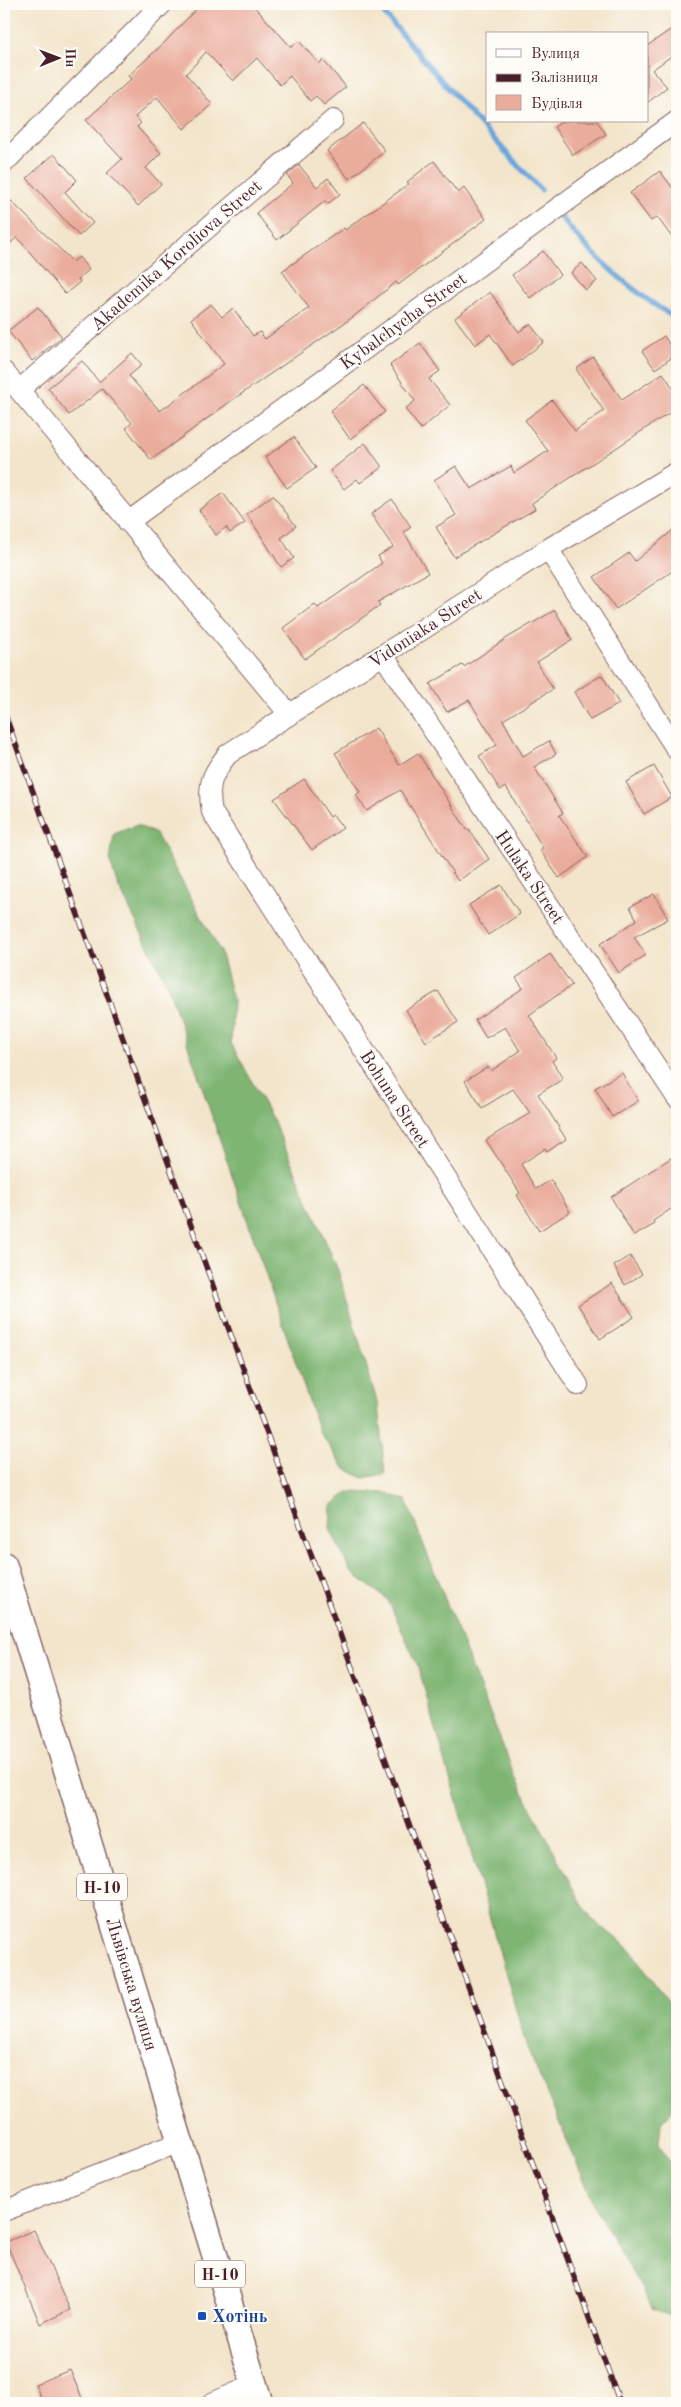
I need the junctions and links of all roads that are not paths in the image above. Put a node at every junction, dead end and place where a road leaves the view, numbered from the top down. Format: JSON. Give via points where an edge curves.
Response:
{"nodes":[{"id":1,"x":162,"y":4,"type":"edge"},
{"id":2,"x":333,"y":120,"type":"dead end"},
{"id":3,"x":677,"y":121,"type":"edge"},
{"id":4,"x":4,"y":163,"type":"edge"},
{"id":5,"x":4,"y":372,"type":"edge"},
{"id":6,"x":19,"y":390,"type":"junction"},
{"id":7,"x":677,"y":472,"type":"edge"},
{"id":8,"x":128,"y":522,"type":"junction"},
{"id":9,"x":548,"y":549,"type":"junction"},
{"id":10,"x":384,"y":655,"type":"junction"},
{"id":11,"x":290,"y":715,"type":"junction"},
{"id":12,"x":677,"y":750,"type":"edge"},
{"id":13,"x":212,"y":812,"type":"joint"},
{"id":14,"x":677,"y":1098,"type":"edge"},
{"id":15,"x":578,"y":1385,"type":"dead end"},
{"id":16,"x":4,"y":1565,"type":"edge"},
{"id":17,"x":180,"y":2142,"type":"junction"},
{"id":18,"x":4,"y":2211,"type":"edge"},
{"id":19,"x":257,"y":2394,"type":"edge"},
{"id":20,"x":212,"y":2403,"type":"edge"}],
"edges":[{"from":1,"to":4,"type":"street"},
{"from":2,"to":6,"type":"street","name":"Akademika Koroliova Street"},
{"from":3,"to":8,"type":"street","name":"Kybalchycha Street"},
{"from":5,"to":6,"type":"street"},
{"from":6,"to":8,"type":"street"},
{"from":7,"to":9,"type":"street","name":"Vidoniaka Street"},
{"from":8,"to":11,"type":"street"},
{"from":9,"to":10,"type":"street","name":"Vidoniaka Street"},
{"from":9,"to":12,"type":"street"},
{"from":10,"to":11,"type":"street","name":"Vidoniaka Street"},
{"from":10,"to":14,"type":"street","name":"Hulaka Street"},
{"from":11,"to":13,"type":"street","name":"Vidoniaka Street","via":[[228,754],[211,781]]},
{"from":13,"to":15,"type":"street","name":"Bohuna Street"},
{"from":16,"to":17,"type":"main road","name":"Львівська вулиця","number":"Н-10"},
{"from":17,"to":18,"type":"street"},
{"from":17,"to":19,"type":"main road","name":"Львівська вулиця","number":"Н-10"},
{"from":19,"to":20,"type":"street"}]}
